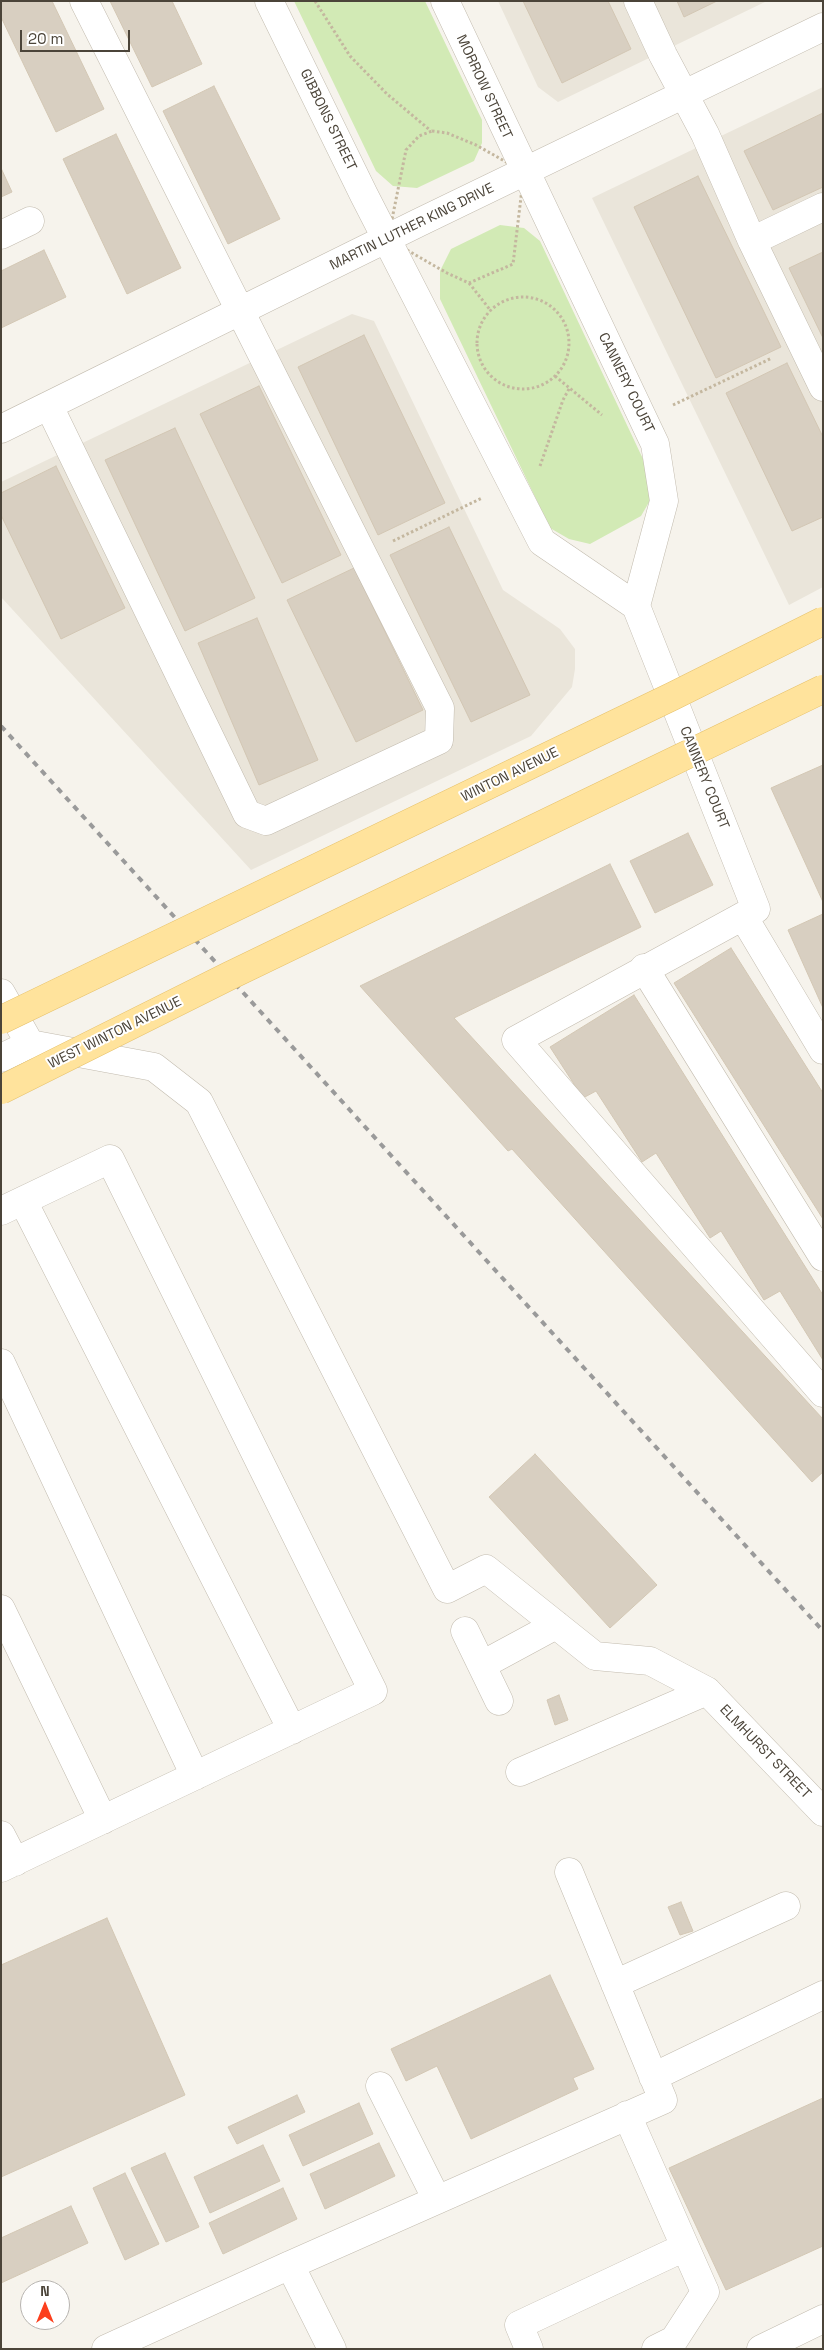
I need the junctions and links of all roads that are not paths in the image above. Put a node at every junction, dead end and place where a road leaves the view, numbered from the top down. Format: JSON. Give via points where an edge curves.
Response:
{"nodes":[{"id":1,"x":84,"y":1,"type":"edge"},
{"id":2,"x":269,"y":1,"type":"edge"},
{"id":3,"x":445,"y":1,"type":"edge"},
{"id":4,"x":638,"y":1,"type":"edge"},
{"id":5,"x":823,"y":27,"type":"edge"},
{"id":6,"x":682,"y":94,"type":"junction"},
{"id":7,"x":524,"y":172,"type":"junction"},
{"id":8,"x":823,"y":207,"type":"edge"},
{"id":9,"x":30,"y":221,"type":"dead end"},
{"id":10,"x":1,"y":235,"type":"edge"},
{"id":11,"x":388,"y":239,"type":"junction"},
{"id":12,"x":752,"y":241,"type":"junction"},
{"id":13,"x":239,"y":312,"type":"junction"},
{"id":14,"x":823,"y":387,"type":"edge"},
{"id":15,"x":48,"y":406,"type":"junction"},
{"id":16,"x":1,"y":429,"type":"edge"},
{"id":17,"x":636,"y":606,"type":"junction"},
{"id":18,"x":823,"y":621,"type":"edge"},
{"id":19,"x":823,"y":689,"type":"edge"},
{"id":20,"x":743,"y":916,"type":"junction"},
{"id":21,"x":644,"y":968,"type":"junction"},
{"id":22,"x":1,"y":993,"type":"edge"},
{"id":23,"x":1,"y":1020,"type":"edge"},
{"id":24,"x":30,"y":1044,"type":"junction"},
{"id":25,"x":823,"y":1050,"type":"edge"},
{"id":26,"x":1,"y":1058,"type":"edge"},
{"id":27,"x":1,"y":1090,"type":"edge"},
{"id":28,"x":12,"y":1206,"type":"edge"},
{"id":29,"x":823,"y":1257,"type":"edge"},
{"id":30,"x":1,"y":1363,"type":"edge"},
{"id":31,"x":823,"y":1393,"type":"edge"},
{"id":32,"x":1,"y":1609,"type":"edge"},
{"id":33,"x":556,"y":1625,"type":"junction"},
{"id":34,"x":465,"y":1631,"type":"dead end"},
{"id":35,"x":482,"y":1665,"type":"junction"},
{"id":36,"x":707,"y":1692,"type":"junction"},
{"id":37,"x":499,"y":1701,"type":"dead end"},
{"id":38,"x":292,"y":1730,"type":"junction"},
{"id":39,"x":520,"y":1772,"type":"dead end"},
{"id":40,"x":195,"y":1776,"type":"junction"},
{"id":41,"x":823,"y":1812,"type":"edge"},
{"id":42,"x":103,"y":1820,"type":"junction"},
{"id":43,"x":1,"y":1835,"type":"edge"},
{"id":44,"x":8,"y":1865,"type":"edge"},
{"id":45,"x":569,"y":1872,"type":"dead end"},
{"id":46,"x":786,"y":1906,"type":"dead end"},
{"id":47,"x":615,"y":1984,"type":"junction"},
{"id":48,"x":823,"y":1995,"type":"edge"},
{"id":49,"x":653,"y":2076,"type":"junction"},
{"id":50,"x":380,"y":2086,"type":"dead end"},
{"id":51,"x":627,"y":2116,"type":"junction"},
{"id":52,"x":437,"y":2200,"type":"junction"},
{"id":53,"x":685,"y":2247,"type":"junction"},
{"id":54,"x":290,"y":2265,"type":"junction"},
{"id":55,"x":823,"y":2319,"type":"edge"},
{"id":56,"x":106,"y":2349,"type":"edge"},
{"id":57,"x":332,"y":2349,"type":"edge"},
{"id":58,"x":529,"y":2349,"type":"edge"},
{"id":59,"x":656,"y":2349,"type":"edge"},
{"id":60,"x":761,"y":2349,"type":"edge"}],
"edges":[{"from":1,"to":13,"type":"street"},
{"from":2,"to":11,"type":"street","name":"GIBBONS STREET"},
{"from":3,"to":7,"type":"street","name":"MORROW STREET"},
{"from":4,"to":6,"type":"street"},
{"from":5,"to":6,"type":"street","name":"MARTIN LUTHER KING DRIVE"},
{"from":6,"to":7,"type":"street","name":"MARTIN LUTHER KING DRIVE"},
{"from":6,"to":12,"type":"street","via":[[705,134]]},
{"from":7,"to":11,"type":"street","name":"MARTIN LUTHER KING DRIVE"},
{"from":7,"to":17,"type":"street","name":"CANNERY COURT","via":[[655,444],[664,501]]},
{"from":8,"to":12,"type":"street"},
{"from":9,"to":10,"type":"street"},
{"from":11,"to":13,"type":"street","name":"MARTIN LUTHER KING DRIVE"},
{"from":11,"to":17,"type":"street","via":[[542,542]]},
{"from":12,"to":14,"type":"street"},
{"from":13,"to":15,"type":"street","name":"MARTIN LUTHER KING DRIVE"},
{"from":13,"to":15,"type":"street","via":[[440,708],[439,740],[266,821],[247,814]]},
{"from":15,"to":16,"type":"street","name":"MARTIN LUTHER KING DRIVE"},
{"from":17,"to":20,"type":"street","name":"CANNERY COURT","via":[[756,909]]},
{"from":18,"to":23,"type":"main road","name":"WINTON AVENUE","bridge":true},
{"from":19,"to":27,"type":"main road","name":"WEST WINTON AVENUE","bridge":true},
{"from":20,"to":21,"type":"street"},
{"from":20,"to":25,"type":"street"},
{"from":21,"to":29,"type":"street"},
{"from":21,"to":31,"type":"street","via":[[516,1040]]},
{"from":22,"to":24,"type":"street"},
{"from":24,"to":26,"type":"street"},
{"from":24,"to":33,"type":"street","name":"ELMHURST STREET","via":[[154,1067],[199,1102],[448,1589],[486,1569]]},
{"from":28,"to":38,"type":"street"},
{"from":28,"to":38,"type":"street","via":[[110,1159],[374,1692]]},
{"from":30,"to":40,"type":"street"},
{"from":32,"to":42,"type":"street"},
{"from":33,"to":35,"type":"street"},
{"from":33,"to":36,"type":"street","name":"ELMHURST STREET","via":[[595,1656],[650,1661]]},
{"from":34,"to":35,"type":"street"},
{"from":35,"to":37,"type":"street"},
{"from":36,"to":39,"type":"street"},
{"from":36,"to":41,"type":"street","name":"ELMHURST STREET"},
{"from":38,"to":40,"type":"street"},
{"from":40,"to":42,"type":"street"},
{"from":42,"to":44,"type":"street"},
{"from":43,"to":44,"type":"street"},
{"from":45,"to":47,"type":"street"},
{"from":46,"to":47,"type":"street"},
{"from":47,"to":49,"type":"street"},
{"from":48,"to":49,"type":"street"},
{"from":49,"to":51,"type":"street","via":[[663,2100]]},
{"from":50,"to":52,"type":"street"},
{"from":51,"to":52,"type":"street"},
{"from":51,"to":53,"type":"street"},
{"from":52,"to":54,"type":"street"},
{"from":53,"to":58,"type":"street","via":[[518,2325]]},
{"from":53,"to":59,"type":"street","via":[[705,2292],[674,2340]]},
{"from":54,"to":56,"type":"street"},
{"from":54,"to":57,"type":"street"},
{"from":55,"to":60,"type":"street"}]}
